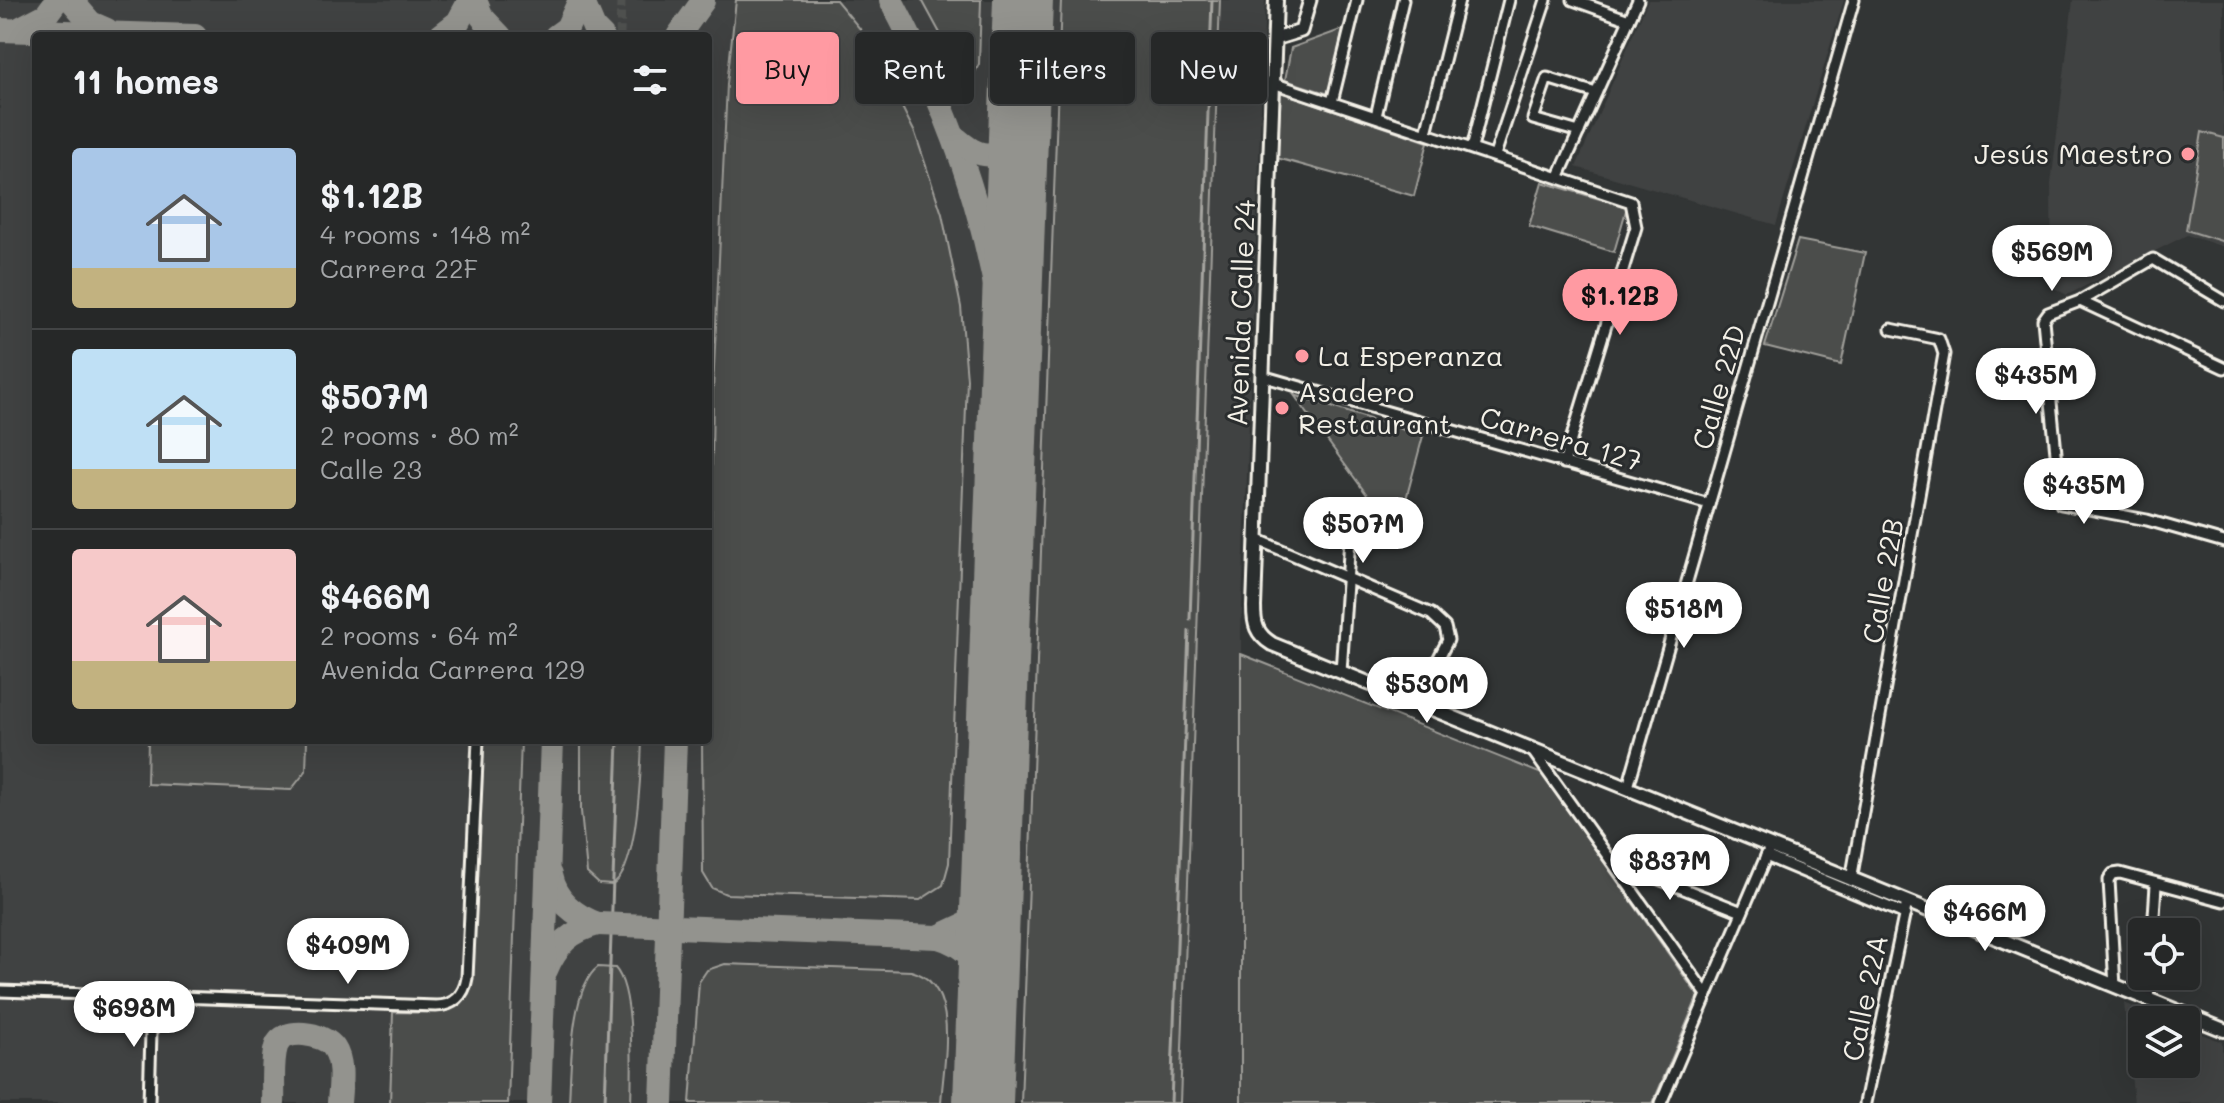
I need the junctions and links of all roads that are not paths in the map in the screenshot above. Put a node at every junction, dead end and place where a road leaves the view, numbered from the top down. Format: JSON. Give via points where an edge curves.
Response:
{"nodes":[{"id":1,"x":1276,"y":0,"type":"edge"},
{"id":2,"x":1310,"y":0,"type":"edge"},
{"id":3,"x":1357,"y":0,"type":"edge"},
{"id":4,"x":1403,"y":0,"type":"edge"},
{"id":5,"x":1459,"y":0,"type":"edge"},
{"id":6,"x":1509,"y":0,"type":"edge"},
{"id":7,"x":1546,"y":0,"type":"edge"},
{"id":8,"x":1573,"y":0,"type":"edge"},
{"id":9,"x":1638,"y":0,"type":"edge"},
{"id":10,"x":1854,"y":0,"type":"edge"},
{"id":11,"x":1629,"y":20,"type":"junction"},
{"id":12,"x":1275,"y":39,"type":"junction"},
{"id":13,"x":1273,"y":83,"type":"junction"},
{"id":14,"x":1596,"y":93,"type":"junction"},
{"id":15,"x":1332,"y":102,"type":"junction"},
{"id":16,"x":1376,"y":116,"type":"junction"},
{"id":17,"x":1579,"y":132,"type":"junction"},
{"id":18,"x":1426,"y":133,"type":"junction"},
{"id":19,"x":1472,"y":148,"type":"junction"},
{"id":20,"x":1495,"y":155,"type":"junction"},
{"id":21,"x":1559,"y":176,"type":"junction"},
{"id":22,"x":2080,"y":301,"type":"junction"},
{"id":23,"x":2224,"y":301,"type":"edge"},
{"id":24,"x":1891,"y":329,"type":"dead end"},
{"id":25,"x":2224,"y":368,"type":"edge"},
{"id":26,"x":1262,"y":376,"type":"junction"},
{"id":27,"x":1564,"y":463,"type":"junction"},
{"id":28,"x":1709,"y":504,"type":"junction"},
{"id":29,"x":1352,"y":509,"type":"dead end"},
{"id":30,"x":1256,"y":539,"type":"junction"},
{"id":31,"x":2224,"y":542,"type":"edge"},
{"id":32,"x":1348,"y":576,"type":"junction"},
{"id":33,"x":1341,"y":672,"type":"junction"},
{"id":34,"x":1416,"y":702,"type":"junction"},
{"id":35,"x":478,"y":744,"type":"edge"},
{"id":36,"x":1530,"y":748,"type":"junction"},
{"id":37,"x":1628,"y":787,"type":"junction"},
{"id":38,"x":1768,"y":851,"type":"junction"},
{"id":39,"x":1611,"y":860,"type":"junction"},
{"id":40,"x":1851,"y":880,"type":"junction"},
{"id":41,"x":2156,"y":885,"type":"junction"},
{"id":42,"x":2224,"y":901,"type":"edge"},
{"id":43,"x":1906,"y":908,"type":"junction"},
{"id":44,"x":1742,"y":912,"type":"junction"},
{"id":45,"x":2154,"y":918,"type":"edge"},
{"id":46,"x":2115,"y":987,"type":"junction"},
{"id":47,"x":2149,"y":990,"type":"edge"},
{"id":48,"x":0,"y":991,"type":"edge"},
{"id":49,"x":1707,"y":995,"type":"junction"},
{"id":50,"x":152,"y":997,"type":"junction"},
{"id":51,"x":2148,"y":1000,"type":"junction"},
{"id":52,"x":2224,"y":1019,"type":"edge"},
{"id":53,"x":2224,"y":1030,"type":"edge"},
{"id":54,"x":149,"y":1103,"type":"edge"},
{"id":55,"x":1661,"y":1103,"type":"edge"},
{"id":56,"x":1865,"y":1103,"type":"edge"}],
"edges":[{"from":1,"to":12,"type":"main road","name":"Avenida Calle 24"},
{"from":2,"to":12,"type":"street","via":[[1301,31]]},
{"from":3,"to":15,"type":"street"},
{"from":4,"to":16,"type":"street"},
{"from":5,"to":18,"type":"street"},
{"from":6,"to":19,"type":"street"},
{"from":7,"to":20,"type":"street"},
{"from":8,"to":11,"type":"street"},
{"from":9,"to":11,"type":"street"},
{"from":10,"to":28,"type":"street","name":"Calle 22D"},
{"from":11,"to":14,"type":"street"},
{"from":12,"to":13,"type":"main road","name":"Avenida Calle 24"},
{"from":13,"to":15,"type":"street"},
{"from":13,"to":26,"type":"main road","name":"Avenida Calle 24"},
{"from":14,"to":17,"type":"street"},
{"from":14,"to":17,"type":"street","via":[[1547,78],[1533,119]]},
{"from":15,"to":16,"type":"street"},
{"from":16,"to":18,"type":"street"},
{"from":17,"to":21,"type":"street"},
{"from":18,"to":19,"type":"street"},
{"from":19,"to":20,"type":"street"},
{"from":20,"to":21,"type":"street"},
{"from":21,"to":27,"type":"street","via":[[1626,198],[1635,209],[1636,227]]},
{"from":22,"to":23,"type":"street","via":[[2153,259]]},
{"from":22,"to":25,"type":"street"},
{"from":22,"to":31,"type":"street","via":[[2043,320],[2060,500],[2064,506]]},
{"from":24,"to":40,"type":"street","name":"Calle 22B","via":[[1939,339],[1944,354]]},
{"from":26,"to":27,"type":"street","name":"Carrera 127"},
{"from":26,"to":30,"type":"main road","name":"Avenida Calle 24"},
{"from":27,"to":28,"type":"street","name":"Carrera 127"},
{"from":28,"to":37,"type":"street","name":"Calle 22D"},
{"from":29,"to":32,"type":"street"},
{"from":30,"to":32,"type":"street"},
{"from":30,"to":33,"type":"main road","name":"Avenida Calle 24","via":[[1256,628],[1272,644]]},
{"from":32,"to":33,"type":"street"},
{"from":32,"to":34,"type":"street","via":[[1431,614],[1445,627],[1448,640]]},
{"from":33,"to":34,"type":"main road"},
{"from":34,"to":36,"type":"main road"},
{"from":35,"to":50,"type":"street","via":[[467,978],[458,999],[436,1006]]},
{"from":36,"to":37,"type":"main road"},
{"from":36,"to":39,"type":"street"},
{"from":37,"to":38,"type":"main road"},
{"from":38,"to":40,"type":"main road"},
{"from":38,"to":43,"type":"street"},
{"from":38,"to":44,"type":"street"},
{"from":39,"to":44,"type":"street"},
{"from":39,"to":49,"type":"street"},
{"from":40,"to":43,"type":"main road"},
{"from":41,"to":42,"type":"street"},
{"from":41,"to":45,"type":"street"},
{"from":41,"to":46,"type":"street","via":[[2120,873],[2109,880]]},
{"from":43,"to":46,"type":"main road"},
{"from":43,"to":56,"type":"street","name":"Calle 22A"},
{"from":44,"to":49,"type":"street"},
{"from":46,"to":51,"type":"main road"},
{"from":47,"to":51,"type":"street"},
{"from":48,"to":50,"type":"street"},
{"from":49,"to":55,"type":"street"},
{"from":50,"to":54,"type":"street"},
{"from":51,"to":53,"type":"main road"},
{"from":52,"to":53,"type":"street"}]}
